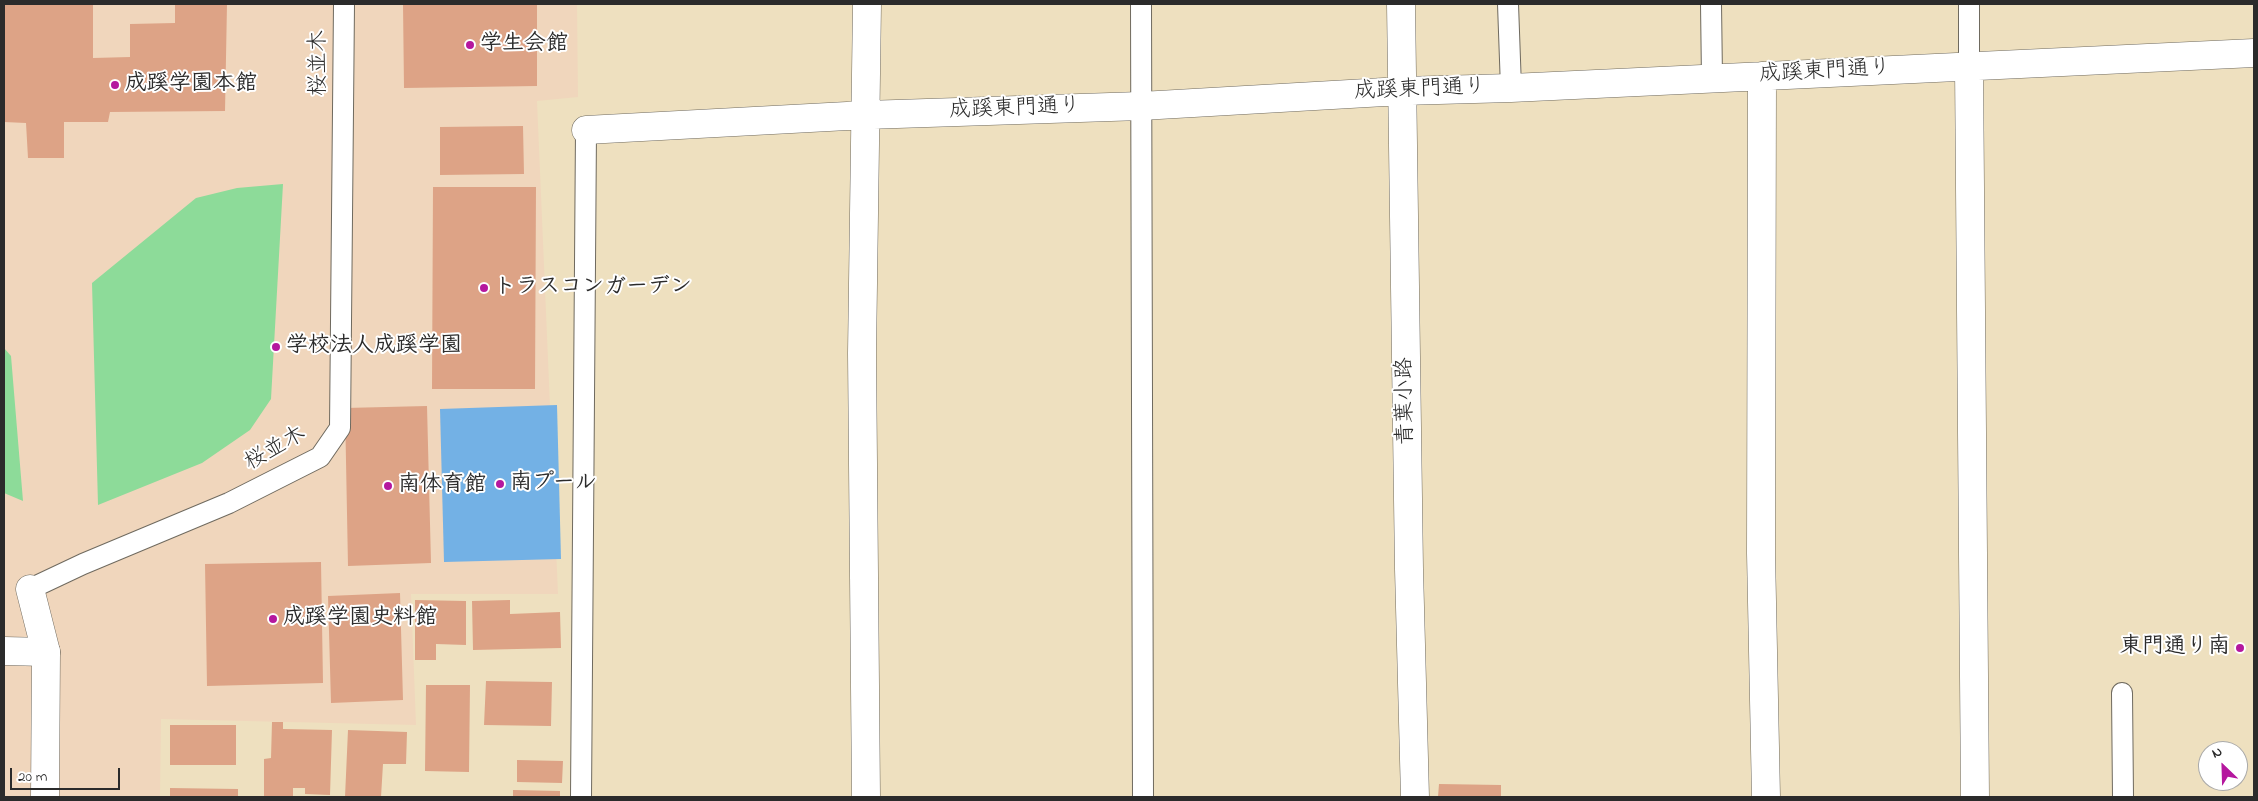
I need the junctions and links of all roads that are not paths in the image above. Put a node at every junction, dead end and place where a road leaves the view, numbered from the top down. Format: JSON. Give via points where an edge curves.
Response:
{"nodes":[{"id":1,"x":344,"y":4,"type":"edge"},
{"id":2,"x":867,"y":4,"type":"edge"},
{"id":3,"x":1141,"y":4,"type":"edge"},
{"id":4,"x":1401,"y":4,"type":"edge"},
{"id":5,"x":1508,"y":4,"type":"edge"},
{"id":6,"x":1711,"y":4,"type":"edge"},
{"id":7,"x":1969,"y":4,"type":"edge"},
{"id":8,"x":2254,"y":54,"type":"edge"},
{"id":9,"x":1969,"y":66,"type":"junction"},
{"id":10,"x":1762,"y":76,"type":"junction"},
{"id":11,"x":1712,"y":78,"type":"junction"},
{"id":12,"x":1512,"y":88,"type":"junction"},
{"id":13,"x":1402,"y":91,"type":"junction"},
{"id":14,"x":1141,"y":106,"type":"junction"},
{"id":15,"x":866,"y":115,"type":"junction"},
{"id":16,"x":586,"y":130,"type":"joint"},
{"id":17,"x":30,"y":589,"type":"joint"},
{"id":18,"x":4,"y":651,"type":"edge"},
{"id":19,"x":46,"y":652,"type":"junction"},
{"id":20,"x":2122,"y":693,"type":"dead end"},
{"id":21,"x":45,"y":797,"type":"edge"},
{"id":22,"x":581,"y":797,"type":"edge"},
{"id":23,"x":866,"y":797,"type":"edge"},
{"id":24,"x":1144,"y":797,"type":"edge"},
{"id":25,"x":1415,"y":797,"type":"edge"},
{"id":26,"x":1766,"y":797,"type":"edge"},
{"id":27,"x":1975,"y":797,"type":"edge"},
{"id":28,"x":2123,"y":797,"type":"edge"}],
"edges":[{"from":1,"to":17,"type":"lane","name":"桜並木","via":[[340,428],[320,457],[229,502]]},
{"from":2,"to":15,"type":"street"},
{"from":3,"to":14,"type":"lane"},
{"from":4,"to":13,"type":"street","name":"青葉小路"},
{"from":5,"to":12,"type":"lane"},
{"from":6,"to":11,"type":"lane"},
{"from":7,"to":9,"type":"lane"},
{"from":8,"to":9,"type":"street","name":"成蹊東門通り"},
{"from":9,"to":10,"type":"street","name":"成蹊東門通り"},
{"from":9,"to":27,"type":"street"},
{"from":10,"to":11,"type":"street","name":"成蹊東門通り"},
{"from":10,"to":26,"type":"street","via":[[1762,554]]},
{"from":11,"to":12,"type":"street","name":"成蹊東門通り"},
{"from":12,"to":13,"type":"street","name":"成蹊東門通り"},
{"from":13,"to":14,"type":"street","name":"成蹊東門通り"},
{"from":13,"to":25,"type":"street","name":"青葉小路"},
{"from":14,"to":15,"type":"street","name":"成蹊東門通り"},
{"from":14,"to":24,"type":"lane"},
{"from":15,"to":16,"type":"street","name":"成蹊東門通り"},
{"from":15,"to":23,"type":"street","via":[[862,353]]},
{"from":16,"to":22,"type":"lane"},
{"from":17,"to":19,"type":"street"},
{"from":18,"to":19,"type":"street"},
{"from":19,"to":21,"type":"street"},
{"from":20,"to":28,"type":"lane"}]}
